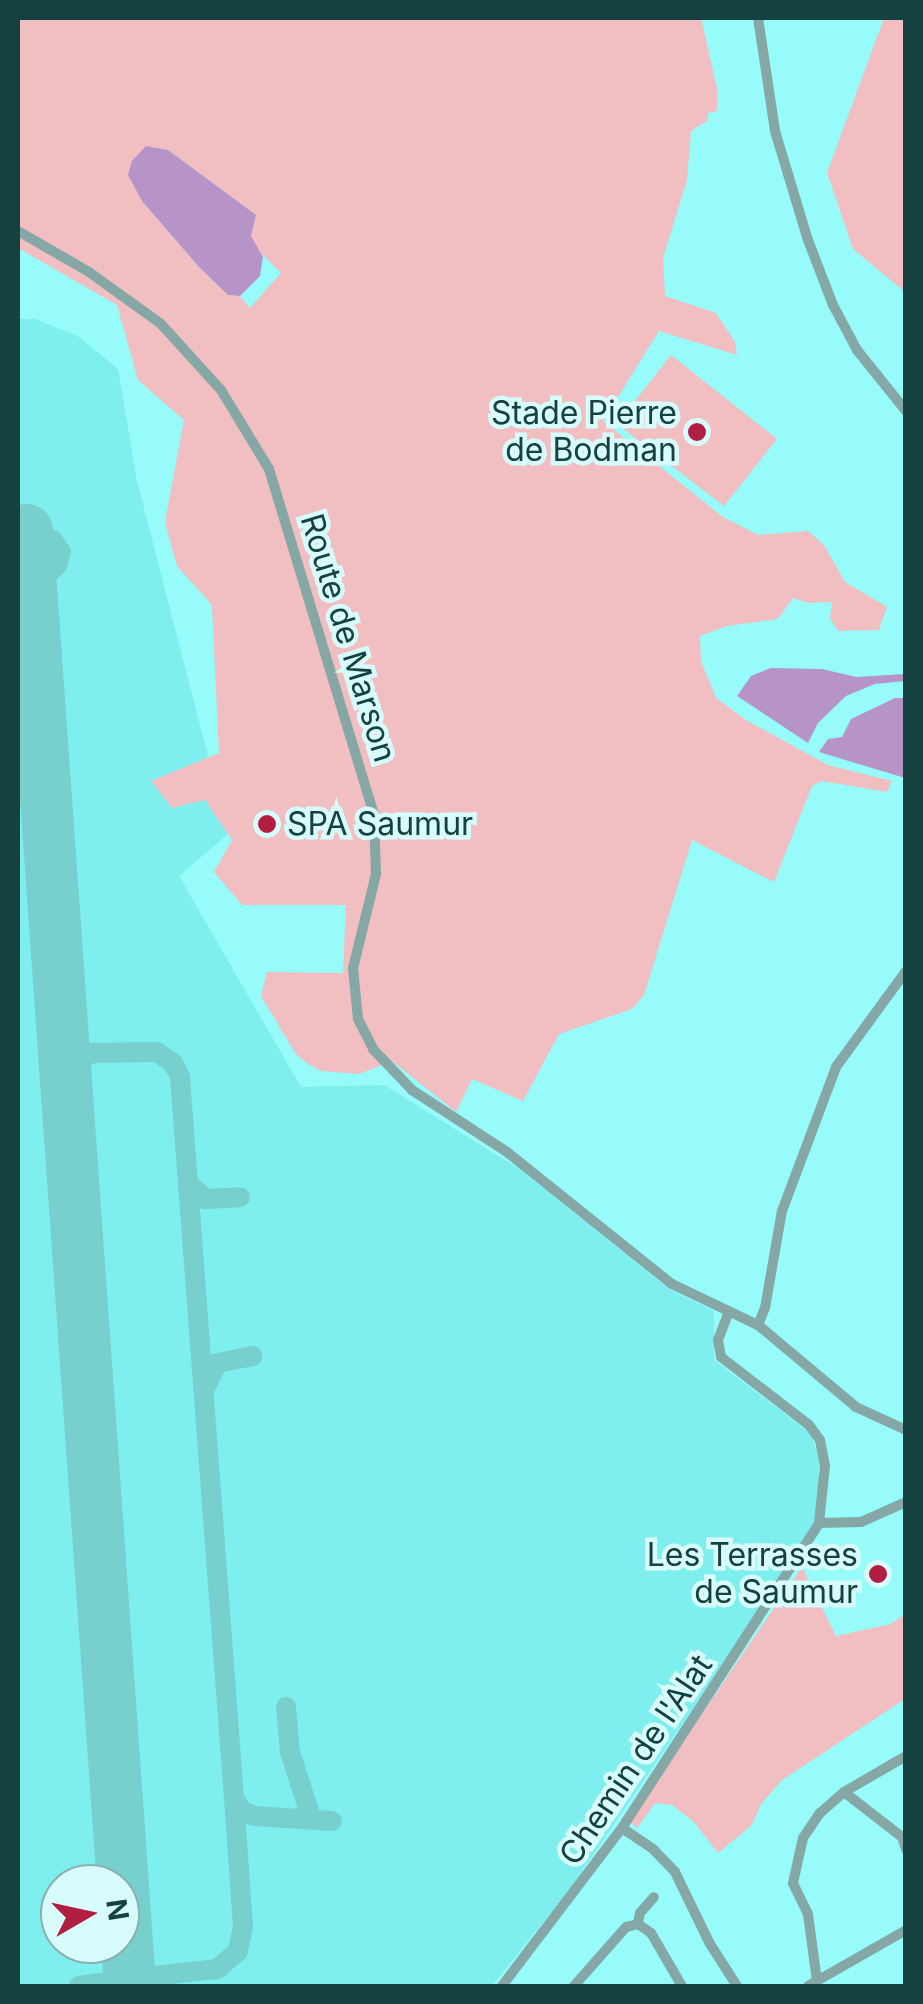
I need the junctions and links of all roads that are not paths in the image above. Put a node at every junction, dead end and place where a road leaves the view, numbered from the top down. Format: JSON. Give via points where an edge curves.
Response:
{"nodes":[{"id":1,"x":758,"y":18,"type":"edge"},
{"id":2,"x":18,"y":231,"type":"edge"},
{"id":3,"x":906,"y":411,"type":"edge"},
{"id":4,"x":906,"y":971,"type":"edge"},
{"id":5,"x":729,"y":1311,"type":"junction"},
{"id":6,"x":758,"y":1325,"type":"junction"},
{"id":7,"x":906,"y":1430,"type":"edge"},
{"id":8,"x":906,"y":1502,"type":"edge"},
{"id":9,"x":820,"y":1523,"type":"junction"},
{"id":10,"x":906,"y":1756,"type":"edge"},
{"id":11,"x":844,"y":1792,"type":"junction"},
{"id":12,"x":622,"y":1828,"type":"junction"},
{"id":13,"x":906,"y":1850,"type":"edge"},
{"id":14,"x":654,"y":1897,"type":"dead end"},
{"id":15,"x":638,"y":1924,"type":"junction"},
{"id":16,"x":906,"y":1930,"type":"edge"},
{"id":17,"x":677,"y":1983,"type":"edge"},
{"id":18,"x":812,"y":1984,"type":"edge"},
{"id":19,"x":502,"y":1986,"type":"edge"},
{"id":20,"x":574,"y":1986,"type":"edge"},
{"id":21,"x":737,"y":1986,"type":"edge"}],
"edges":[{"from":1,"to":3,"type":"street","via":[[775,131],[808,240],[857,350]]},
{"from":2,"to":5,"type":"street","name":"Route de Marson","via":[[161,324],[221,390],[268,469],[374,814],[376,874],[352,968],[358,1019],[372,1049],[412,1090],[507,1152],[672,1284]]},
{"from":4,"to":6,"type":"street","via":[[836,1068],[782,1211]]},
{"from":5,"to":6,"type":"street","name":"Route de Marson"},
{"from":5,"to":9,"type":"street","name":"Chemin de l'Alat","via":[[718,1340],[721,1357],[820,1440]]},
{"from":6,"to":7,"type":"street","name":"Route de Marson","via":[[856,1407]]},
{"from":8,"to":9,"type":"street","via":[[861,1522]]},
{"from":9,"to":12,"type":"street","name":"Chemin de l'Alat"},
{"from":10,"to":11,"type":"street"},
{"from":11,"to":13,"type":"street","via":[[902,1837]]},
{"from":11,"to":18,"type":"street","via":[[802,1838],[793,1882],[808,1914]]},
{"from":12,"to":19,"type":"street","name":"Chemin de l'Alat"},
{"from":12,"to":21,"type":"street","via":[[675,1872]]},
{"from":14,"to":15,"type":"street"},
{"from":15,"to":17,"type":"street","via":[[651,1933]]},
{"from":15,"to":20,"type":"street","via":[[626,1927]]},
{"from":16,"to":18,"type":"street"}]}
